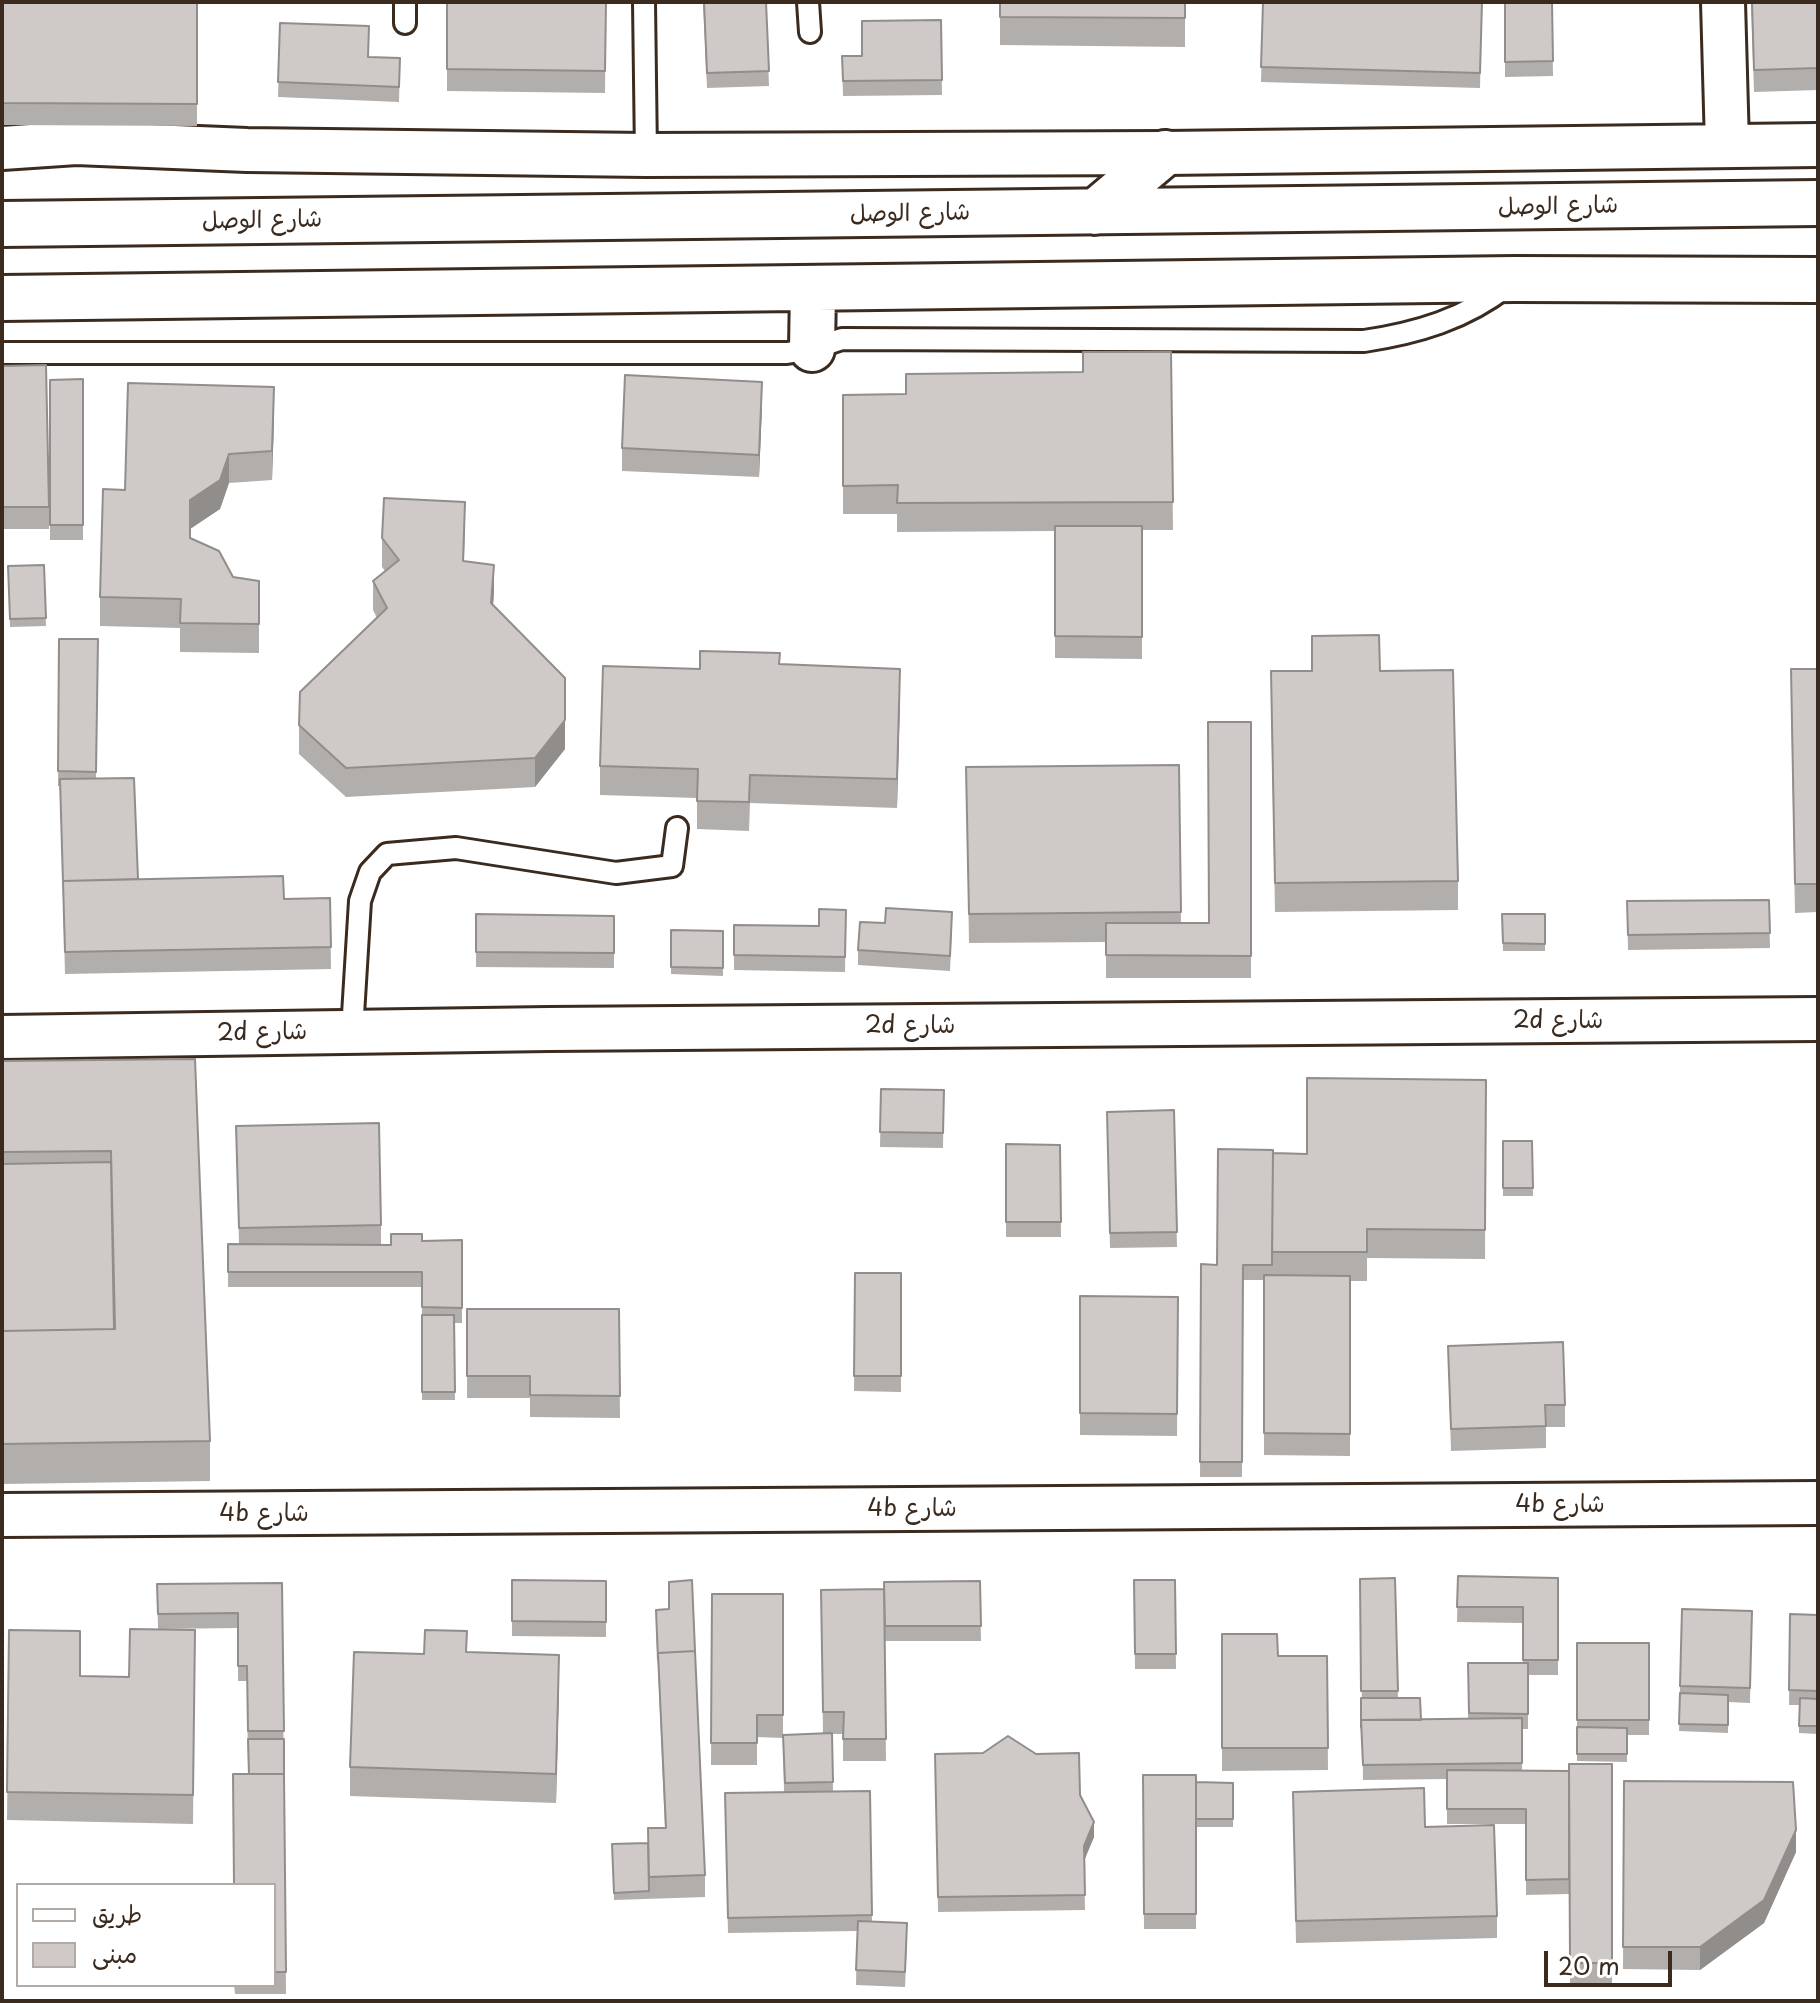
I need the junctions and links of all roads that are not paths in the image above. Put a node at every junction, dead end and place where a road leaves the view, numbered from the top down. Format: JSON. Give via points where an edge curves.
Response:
{"nodes":[{"id":1,"x":405,"y":2,"type":"edge"},
{"id":2,"x":644,"y":2,"type":"edge"},
{"id":3,"x":808,"y":2,"type":"edge"},
{"id":4,"x":1723,"y":2,"type":"edge"},
{"id":5,"x":405,"y":23,"type":"dead end"},
{"id":6,"x":810,"y":32,"type":"dead end"},
{"id":7,"x":1727,"y":145,"type":"junction"},
{"id":8,"x":1818,"y":145,"type":"edge"},
{"id":9,"x":2,"y":148,"type":"edge"},
{"id":10,"x":1165,"y":153,"type":"junction"},
{"id":11,"x":646,"y":155,"type":"junction"},
{"id":12,"x":1818,"y":203,"type":"edge"},
{"id":13,"x":1095,"y":212,"type":"junction"},
{"id":14,"x":2,"y":224,"type":"edge"},
{"id":15,"x":1515,"y":279,"type":"junction"},
{"id":16,"x":1818,"y":280,"type":"edge"},
{"id":17,"x":813,"y":289,"type":"junction"},
{"id":18,"x":2,"y":298,"type":"edge"},
{"id":19,"x":812,"y":349,"type":"junction"},
{"id":20,"x":2,"y":353,"type":"edge"},
{"id":21,"x":677,"y":828,"type":"dead end"},
{"id":22,"x":1818,"y":1019,"type":"edge"},
{"id":23,"x":352,"y":1031,"type":"junction"},
{"id":24,"x":2,"y":1037,"type":"edge"},
{"id":25,"x":1818,"y":1503,"type":"edge"},
{"id":26,"x":3,"y":1516,"type":"edge"}],
"edges":[{"from":1,"to":5,"type":"lane"},
{"from":2,"to":11,"type":"lane"},
{"from":3,"to":6,"type":"lane"},
{"from":4,"to":7,"type":"street"},
{"from":7,"to":8,"type":"street"},
{"from":7,"to":10,"type":"street"},
{"from":9,"to":11,"type":"street","via":[[76,143]]},
{"from":10,"to":11,"type":"street"},
{"from":10,"to":13,"type":"main road"},
{"from":12,"to":13,"type":"main road","name":"شارع الوصل"},
{"from":13,"to":14,"type":"main road","name":"شارع الوصل"},
{"from":15,"to":16,"type":"main road"},
{"from":15,"to":17,"type":"main road"},
{"from":15,"to":19,"type":"lane","via":[[1490,299],[1430,328],[1364,341],[853,338]]},
{"from":17,"to":18,"type":"main road"},
{"from":17,"to":19,"type":"main road"},
{"from":19,"to":20,"type":"lane"},
{"from":21,"to":23,"type":"lane","via":[[672,866],[616,873],[456,848],[387,854],[370,872],[360,901]]},
{"from":22,"to":23,"type":"street","name":"2d شارع"},
{"from":23,"to":24,"type":"street","name":"2d شارع"},
{"from":25,"to":26,"type":"street","name":"4b شارع"}]}
